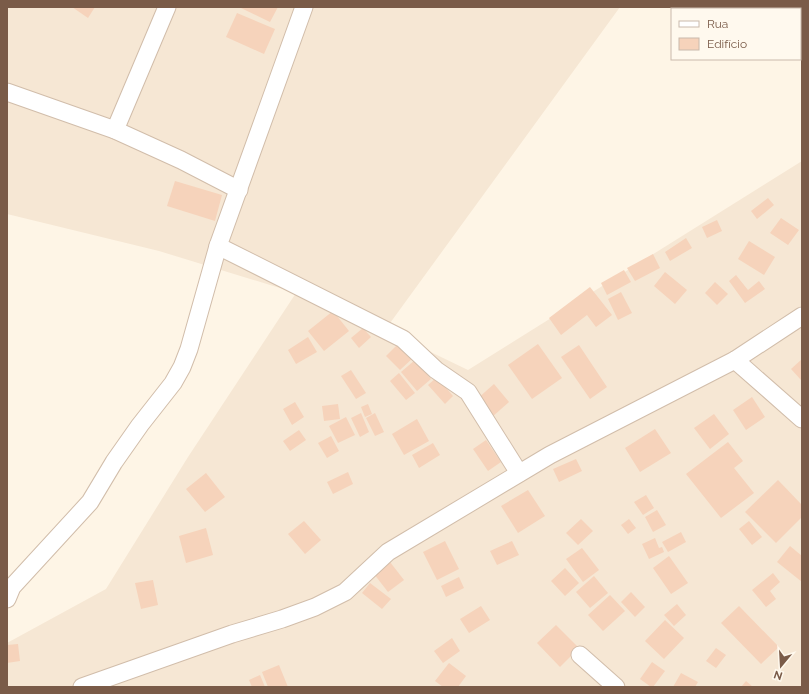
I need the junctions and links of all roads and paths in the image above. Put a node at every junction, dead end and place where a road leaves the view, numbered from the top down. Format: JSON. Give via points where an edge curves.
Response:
{"nodes":[{"id":1,"x":167,"y":7,"type":"edge"},
{"id":2,"x":304,"y":7,"type":"edge"},
{"id":3,"x":7,"y":92,"type":"edge"},
{"id":4,"x":115,"y":130,"type":"junction"},
{"id":5,"x":239,"y":190,"type":"junction"},
{"id":6,"x":218,"y":246,"type":"junction"},
{"id":7,"x":802,"y":316,"type":"edge"},
{"id":8,"x":735,"y":360,"type":"junction"},
{"id":9,"x":802,"y":418,"type":"edge"},
{"id":10,"x":519,"y":473,"type":"junction"},
{"id":11,"x":7,"y":599,"type":"edge"},
{"id":12,"x":580,"y":655,"type":"dead end"},
{"id":13,"x":82,"y":687,"type":"edge"},
{"id":14,"x":616,"y":687,"type":"edge"}],
"edges":[{"from":1,"to":4,"type":"street"},
{"from":2,"to":5,"type":"street"},
{"from":3,"to":4,"type":"street"},
{"from":4,"to":5,"type":"street"},
{"from":5,"to":6,"type":"street"},
{"from":6,"to":10,"type":"street","via":[[403,339],[436,370],[468,392]]},
{"from":6,"to":11,"type":"street","via":[[182,367],[114,462],[90,502],[12,587]]},
{"from":7,"to":8,"type":"street"},
{"from":8,"to":9,"type":"street"},
{"from":8,"to":10,"type":"street","via":[[550,454]]},
{"from":10,"to":13,"type":"street","via":[[388,552],[345,592],[315,607]]},
{"from":12,"to":14,"type":"street"}]}
